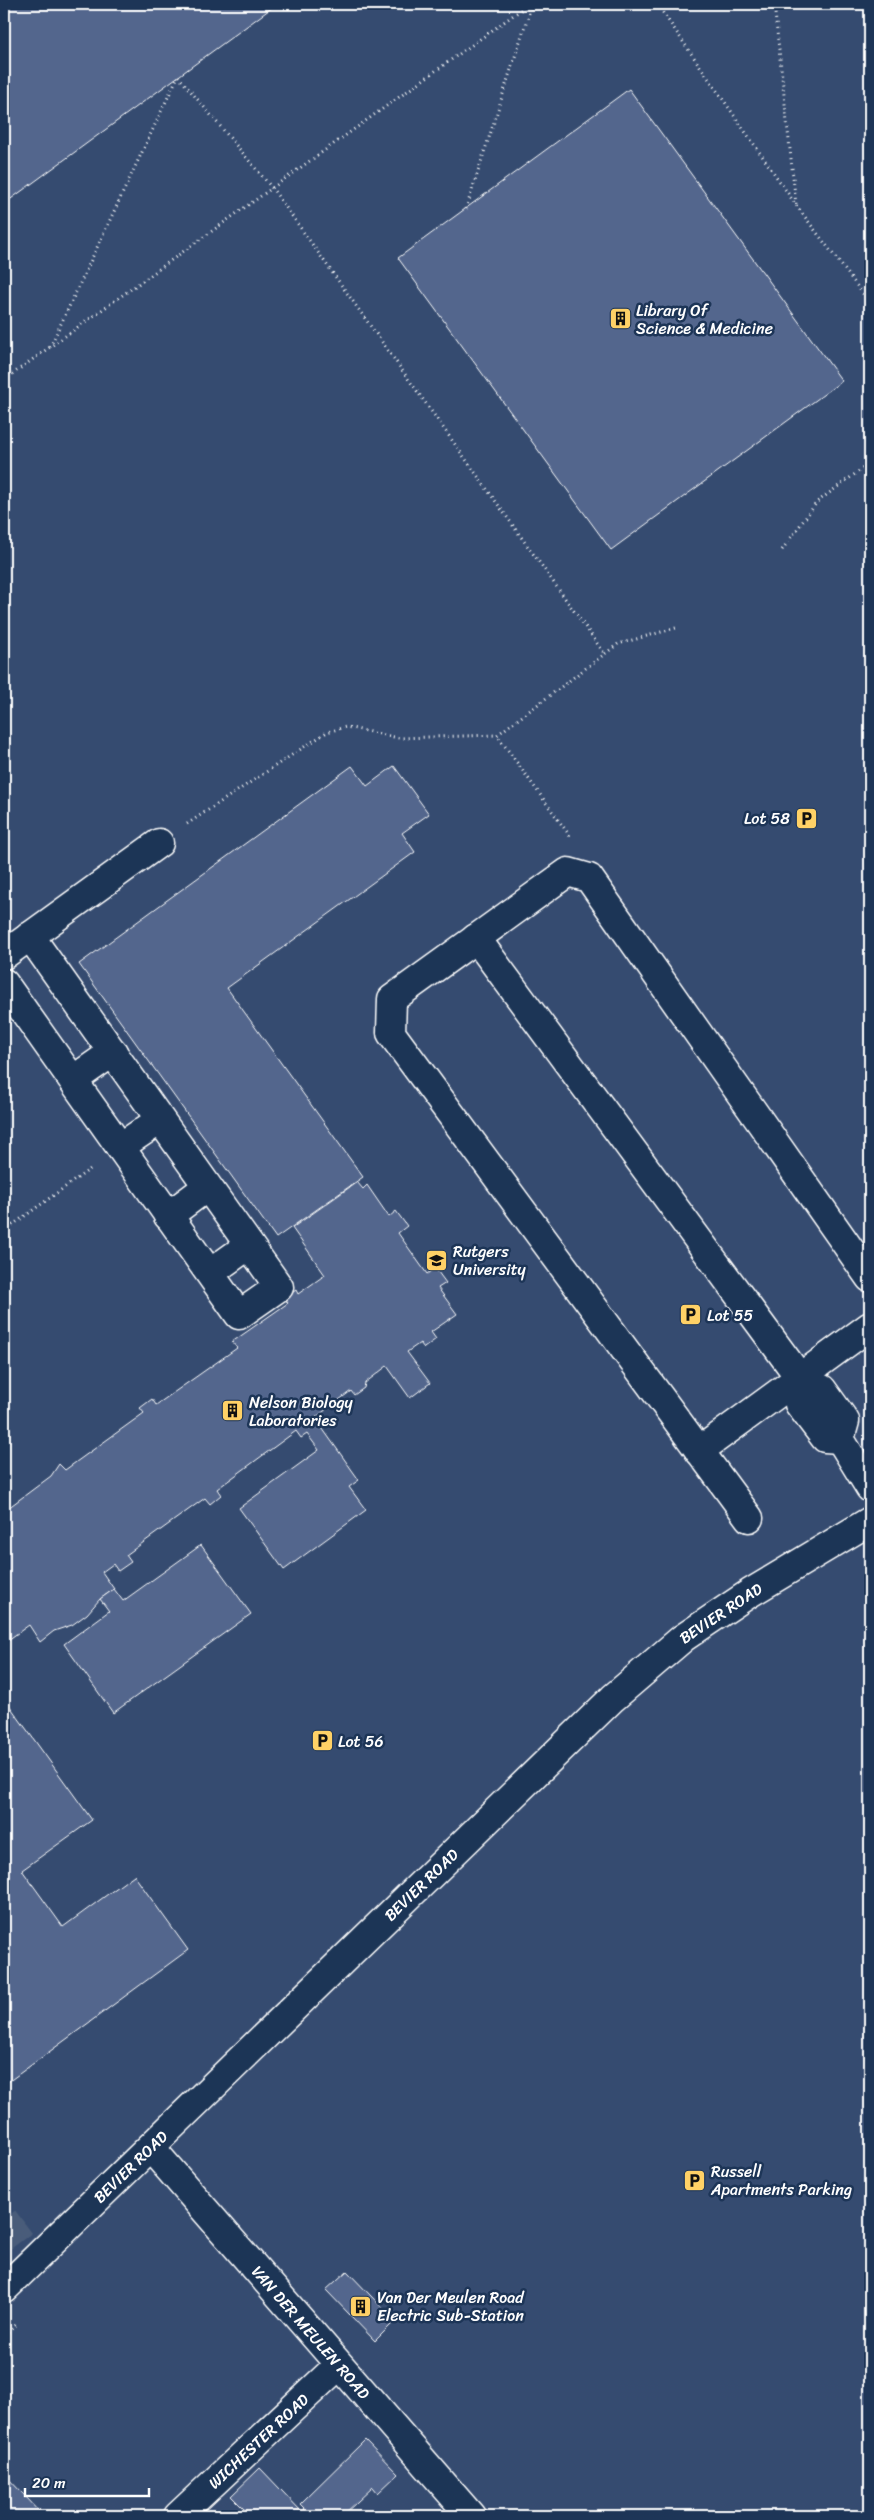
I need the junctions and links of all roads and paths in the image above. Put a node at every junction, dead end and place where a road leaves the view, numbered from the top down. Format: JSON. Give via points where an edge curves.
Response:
{"nodes":[{"id":1,"x":529,"y":4,"type":"edge"},
{"id":2,"x":532,"y":4,"type":"edge"},
{"id":3,"x":656,"y":4,"type":"edge"},
{"id":4,"x":774,"y":4,"type":"edge"},
{"id":5,"x":272,"y":188,"type":"junction"},
{"id":6,"x":796,"y":205,"type":"junction"},
{"id":7,"x":466,"y":209,"type":"dead end"},
{"id":8,"x":870,"y":302,"type":"edge"},
{"id":9,"x":50,"y":347,"type":"junction"},
{"id":10,"x":4,"y":380,"type":"edge"},
{"id":11,"x":870,"y":463,"type":"edge"},
{"id":12,"x":782,"y":550,"type":"dead end"},
{"id":13,"x":676,"y":628,"type":"dead end"},
{"id":14,"x":604,"y":653,"type":"junction"},
{"id":15,"x":497,"y":735,"type":"junction"},
{"id":16,"x":571,"y":837,"type":"dead end"},
{"id":17,"x":159,"y":843,"type":"joint"},
{"id":18,"x":30,"y":936,"type":"junction"},
{"id":19,"x":476,"y":938,"type":"junction"},
{"id":20,"x":4,"y":955,"type":"edge"},
{"id":21,"x":4,"y":983,"type":"edge"},
{"id":22,"x":113,"y":1052,"type":"junction"},
{"id":23,"x":73,"y":1080,"type":"junction"},
{"id":24,"x":160,"y":1120,"type":"junction"},
{"id":25,"x":120,"y":1147,"type":"junction"},
{"id":26,"x":208,"y":1187,"type":"junction"},
{"id":27,"x":168,"y":1216,"type":"junction"},
{"id":28,"x":4,"y":1231,"type":"edge"},
{"id":29,"x":249,"y":1245,"type":"junction"},
{"id":30,"x":210,"y":1273,"type":"junction"},
{"id":31,"x":870,"y":1278,"type":"edge"},
{"id":32,"x":870,"y":1326,"type":"edge"},
{"id":33,"x":800,"y":1378,"type":"junction"},
{"id":34,"x":699,"y":1451,"type":"junction"},
{"id":35,"x":870,"y":1488,"type":"edge"},
{"id":36,"x":749,"y":1518,"type":"dead end"},
{"id":37,"x":870,"y":1521,"type":"edge"},
{"id":38,"x":151,"y":2148,"type":"junction"},
{"id":39,"x":4,"y":2289,"type":"edge"},
{"id":40,"x":339,"y":2365,"type":"junction"},
{"id":41,"x":178,"y":2516,"type":"edge"},
{"id":42,"x":471,"y":2516,"type":"edge"}],
"edges":[{"from":1,"to":5,"type":"path"},
{"from":2,"to":7,"type":"path"},
{"from":3,"to":6,"type":"path"},
{"from":4,"to":6,"type":"path"},
{"from":5,"to":9,"type":"path"},
{"from":5,"to":9,"type":"path","via":[[178,76]]},
{"from":5,"to":14,"type":"path"},
{"from":6,"to":8,"type":"path"},
{"from":9,"to":10,"type":"path"},
{"from":11,"to":12,"type":"path","via":[[817,502]]},
{"from":13,"to":14,"type":"path","via":[[618,644]]},
{"from":14,"to":15,"type":"path"},
{"from":15,"to":16,"type":"path"},
{"from":15,"to":17,"type":"path","via":[[399,738],[346,727],[327,732]]},
{"from":17,"to":18,"type":"street"},
{"from":18,"to":20,"type":"street"},
{"from":18,"to":22,"type":"street"},
{"from":19,"to":31,"type":"street","via":[[568,872],[589,878]]},
{"from":19,"to":33,"type":"street"},
{"from":19,"to":34,"type":"street","via":[[392,999],[391,1033]]},
{"from":21,"to":23,"type":"street"},
{"from":22,"to":23,"type":"street"},
{"from":22,"to":24,"type":"street"},
{"from":23,"to":25,"type":"street"},
{"from":24,"to":25,"type":"street"},
{"from":24,"to":26,"type":"street"},
{"from":25,"to":27,"type":"street"},
{"from":25,"to":28,"type":"path"},
{"from":26,"to":27,"type":"street"},
{"from":26,"to":29,"type":"street"},
{"from":27,"to":30,"type":"street"},
{"from":29,"to":30,"type":"street"},
{"from":29,"to":30,"type":"street","via":[[279,1286],[239,1315]]},
{"from":32,"to":33,"type":"street"},
{"from":33,"to":34,"type":"street"},
{"from":33,"to":35,"type":"street","via":[[799,1404],[825,1438],[840,1439]]},
{"from":34,"to":36,"type":"street"},
{"from":37,"to":38,"type":"street","name":"BEVIER ROAD","via":[[750,1593],[683,1638],[620,1692]]},
{"from":38,"to":39,"type":"street","name":"BEVIER ROAD"},
{"from":38,"to":40,"type":"street","name":"VAN DER MEULEN ROAD"},
{"from":40,"to":41,"type":"street","name":"WICHESTER ROAD"},
{"from":40,"to":42,"type":"street","name":"VAN DER MEULEN ROAD"}]}
